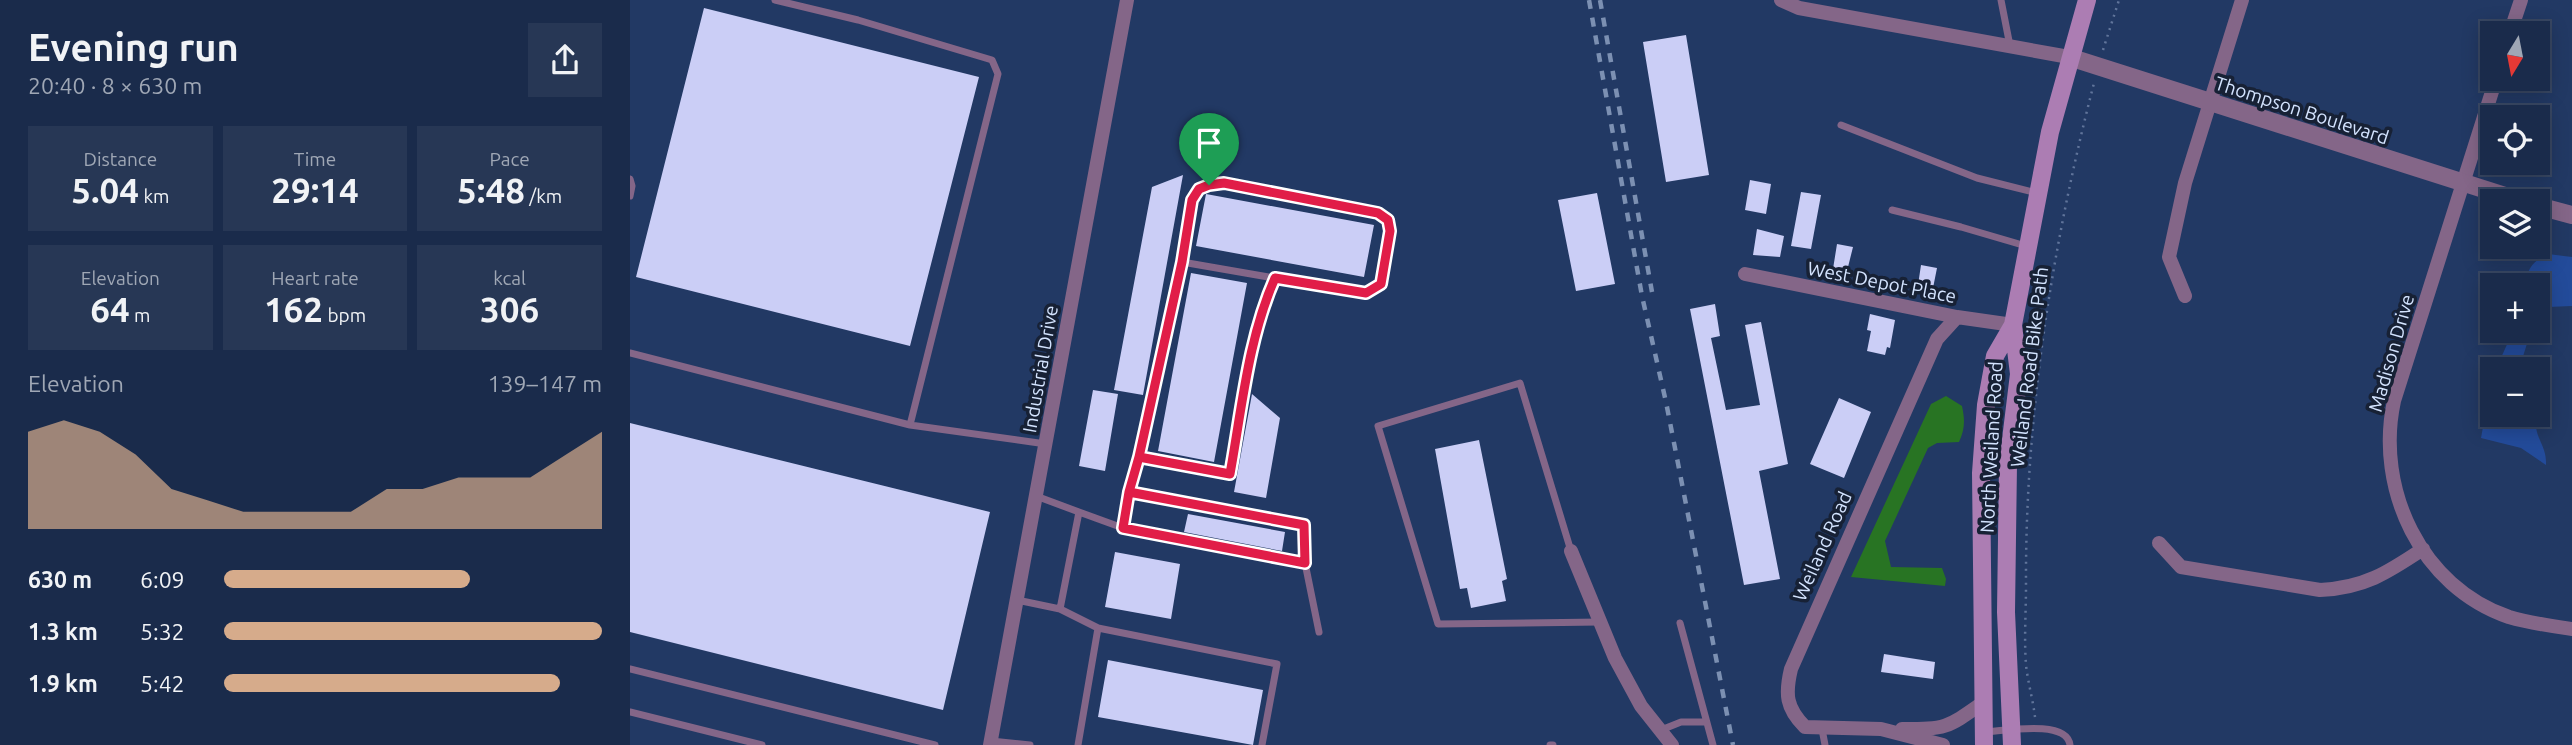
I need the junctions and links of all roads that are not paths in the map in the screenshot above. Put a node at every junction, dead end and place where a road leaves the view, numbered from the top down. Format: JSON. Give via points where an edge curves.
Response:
{"nodes":[{"id":1,"x":775,"y":0,"type":"edge"},
{"id":2,"x":1128,"y":0,"type":"edge"},
{"id":3,"x":1781,"y":0,"type":"edge"},
{"id":4,"x":2001,"y":0,"type":"edge"},
{"id":5,"x":2087,"y":0,"type":"edge"},
{"id":6,"x":2242,"y":0,"type":"edge"},
{"id":7,"x":2521,"y":0,"type":"edge"},
{"id":8,"x":2514,"y":21,"type":"edge"},
{"id":9,"x":2010,"y":47,"type":"junction"},
{"id":10,"x":2069,"y":57,"type":"junction"},
{"id":11,"x":2492,"y":91,"type":"edge"},
{"id":12,"x":2210,"y":102,"type":"junction"},
{"id":13,"x":1841,"y":125,"type":"dead end"},
{"id":14,"x":630,"y":179,"type":"edge"},
{"id":15,"x":2462,"y":183,"type":"junction"},
{"id":16,"x":2482,"y":189,"type":"edge"},
{"id":17,"x":2037,"y":193,"type":"junction"},
{"id":18,"x":630,"y":196,"type":"edge"},
{"id":19,"x":2550,"y":209,"type":"edge"},
{"id":20,"x":1892,"y":210,"type":"dead end"},
{"id":21,"x":2572,"y":215,"type":"edge"},
{"id":22,"x":2027,"y":246,"type":"junction"},
{"id":23,"x":1182,"y":262,"type":"junction"},
{"id":24,"x":1745,"y":274,"type":"dead end"},
{"id":25,"x":1275,"y":278,"type":"junction"},
{"id":26,"x":2185,"y":296,"type":"dead end"},
{"id":27,"x":1957,"y":317,"type":"junction"},
{"id":28,"x":2012,"y":325,"type":"junction"},
{"id":29,"x":630,"y":353,"type":"edge"},
{"id":30,"x":910,"y":425,"type":"junction"},
{"id":31,"x":1046,"y":444,"type":"junction"},
{"id":32,"x":1139,"y":457,"type":"junction"},
{"id":33,"x":1129,"y":492,"type":"junction"},
{"id":34,"x":1036,"y":496,"type":"junction"},
{"id":35,"x":1079,"y":512,"type":"junction"},
{"id":36,"x":1123,"y":528,"type":"junction"},
{"id":37,"x":2159,"y":544,"type":"dead end"},
{"id":38,"x":2423,"y":550,"type":"junction"},
{"id":39,"x":1571,"y":551,"type":"joint"},
{"id":40,"x":1305,"y":563,"type":"junction"},
{"id":41,"x":1017,"y":600,"type":"junction"},
{"id":42,"x":1060,"y":609,"type":"junction"},
{"id":43,"x":1600,"y":622,"type":"junction"},
{"id":44,"x":1680,"y":623,"type":"dead end"},
{"id":45,"x":1098,"y":628,"type":"junction"},
{"id":46,"x":2572,"y":629,"type":"edge"},
{"id":47,"x":1319,"y":632,"type":"dead end"},
{"id":48,"x":630,"y":669,"type":"edge"},
{"id":49,"x":1984,"y":702,"type":"junction"},
{"id":50,"x":630,"y":712,"type":"edge"},
{"id":51,"x":1706,"y":722,"type":"junction"},
{"id":52,"x":1822,"y":729,"type":"junction"},
{"id":53,"x":1881,"y":729,"type":"junction"},
{"id":54,"x":1661,"y":731,"type":"junction"},
{"id":55,"x":1985,"y":738,"type":"edge"},
{"id":56,"x":2012,"y":738,"type":"edge"},
{"id":57,"x":990,"y":743,"type":"edge"},
{"id":58,"x":762,"y":745,"type":"edge"},
{"id":59,"x":935,"y":745,"type":"edge"},
{"id":60,"x":1030,"y":745,"type":"edge"},
{"id":61,"x":1078,"y":745,"type":"edge"},
{"id":62,"x":1262,"y":745,"type":"edge"},
{"id":63,"x":1672,"y":745,"type":"edge"},
{"id":64,"x":1713,"y":745,"type":"edge"},
{"id":65,"x":1825,"y":745,"type":"edge"},
{"id":66,"x":1943,"y":745,"type":"edge"},
{"id":67,"x":2070,"y":745,"type":"edge"}],
"edges":[{"from":1,"to":30,"type":"lane","via":[[992,60],[998,74]]},
{"from":2,"to":31,"type":"street","name":"Industrial Drive"},
{"from":3,"to":9,"type":"street","via":[[1799,8]]},
{"from":4,"to":9,"type":"lane"},
{"from":5,"to":10,"type":"main road"},
{"from":6,"to":12,"type":"street"},
{"from":7,"to":8,"type":"street"},
{"from":9,"to":10,"type":"street"},
{"from":10,"to":12,"type":"street","name":"Thompson Boulevard"},
{"from":10,"to":17,"type":"main road"},
{"from":11,"to":15,"type":"street","name":"Madison Drive"},
{"from":12,"to":15,"type":"street","name":"Thompson Boulevard"},
{"from":12,"to":26,"type":"street","via":[[2169,257]]},
{"from":13,"to":17,"type":"lane","via":[[1978,178]]},
{"from":14,"to":18,"type":"lane"},
{"from":15,"to":16,"type":"street","name":"Thompson Boulevard"},
{"from":15,"to":38,"type":"street","name":"Madison Drive","via":[[2389,424],[2400,507]]},
{"from":17,"to":22,"type":"main road"},
{"from":19,"to":21,"type":"street"},
{"from":20,"to":22,"type":"lane"},
{"from":22,"to":28,"type":"main road"},
{"from":23,"to":25,"type":"lane"},
{"from":23,"to":25,"type":"lane","via":[[1192,200],[1199,189],[1209,185],[1237,185],[1378,213],[1388,220],[1381,284],[1373,290],[1366,293]]},
{"from":23,"to":32,"type":"lane"},
{"from":24,"to":27,"type":"street","name":"West Depot Place"},
{"from":25,"to":32,"type":"lane","via":[[1260,316],[1230,474]]},
{"from":27,"to":28,"type":"street","name":"West Depot Place"},
{"from":27,"to":52,"type":"street","name":"Weiland Road","via":[[1937,339],[1791,669],[1788,706],[1805,727]]},
{"from":28,"to":49,"type":"main road","name":"North Weiland Road","via":[[1994,356],[1981,472]]},
{"from":28,"to":56,"type":"main road","name":"North Weiland Road","via":[[2019,374],[2008,464],[2006,612]]},
{"from":29,"to":30,"type":"lane"},
{"from":30,"to":31,"type":"lane"},
{"from":31,"to":34,"type":"street","name":"Industrial Drive"},
{"from":32,"to":33,"type":"lane"},
{"from":33,"to":36,"type":"lane"},
{"from":33,"to":40,"type":"lane","via":[[1304,525]]},
{"from":34,"to":35,"type":"lane"},
{"from":34,"to":41,"type":"street","name":"Industrial Drive"},
{"from":35,"to":36,"type":"lane"},
{"from":35,"to":42,"type":"lane"},
{"from":36,"to":40,"type":"lane"},
{"from":37,"to":38,"type":"street","via":[[2181,567],[2320,590],[2363,584]]},
{"from":38,"to":46,"type":"street","name":"Madison Drive","via":[[2450,582],[2507,616]]},
{"from":39,"to":43,"type":"street"},
{"from":39,"to":43,"type":"lane","via":[[1520,383],[1378,426],[1438,624]]},
{"from":40,"to":47,"type":"lane"},
{"from":41,"to":42,"type":"lane"},
{"from":41,"to":57,"type":"street","name":"Industrial Drive"},
{"from":42,"to":45,"type":"lane"},
{"from":43,"to":54,"type":"street","via":[[1641,706]]},
{"from":44,"to":51,"type":"lane"},
{"from":45,"to":61,"type":"lane"},
{"from":45,"to":62,"type":"lane","via":[[1277,664]]},
{"from":48,"to":59,"type":"lane"},
{"from":49,"to":53,"type":"street","via":[[1940,729]]},
{"from":49,"to":55,"type":"main road","name":"North Weiland Road"},
{"from":50,"to":58,"type":"lane"},
{"from":51,"to":54,"type":"lane","via":[[1681,722]]},
{"from":51,"to":64,"type":"lane"},
{"from":52,"to":53,"type":"street"},
{"from":52,"to":65,"type":"lane"},
{"from":53,"to":66,"type":"street"},
{"from":54,"to":63,"type":"street"},
{"from":55,"to":56,"type":"lane"},
{"from":56,"to":67,"type":"lane","via":[[2035,727],[2064,733]]},
{"from":57,"to":60,"type":"lane"}]}
